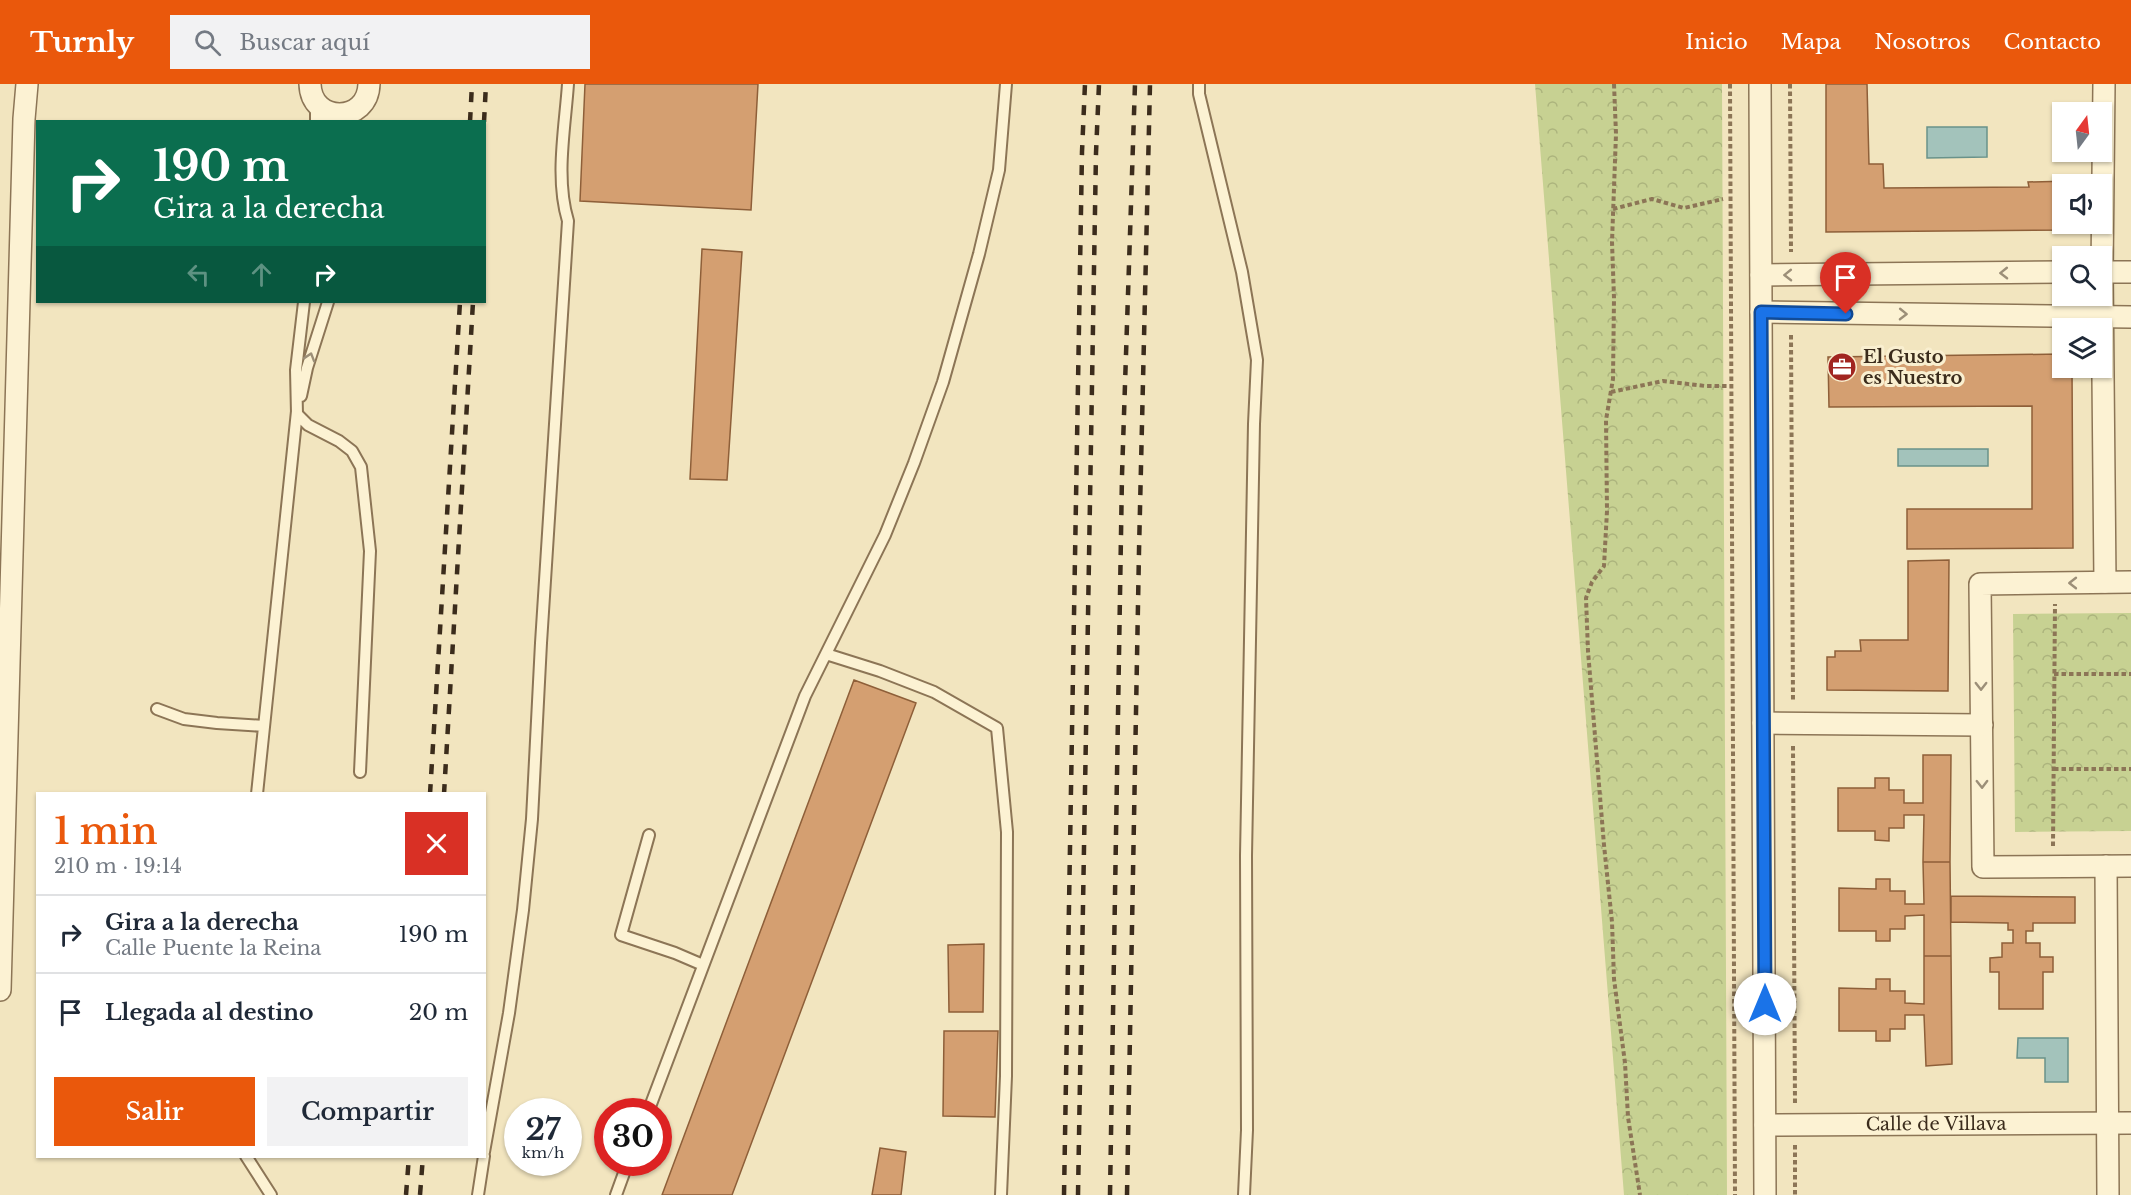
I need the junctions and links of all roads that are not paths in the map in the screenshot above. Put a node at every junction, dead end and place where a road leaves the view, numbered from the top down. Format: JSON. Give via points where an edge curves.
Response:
{"nodes":[{"id":1,"x":27,"y":84,"type":"edge"},
{"id":2,"x":369,"y":84,"type":"edge"},
{"id":3,"x":568,"y":84,"type":"edge"},
{"id":4,"x":1006,"y":84,"type":"edge"},
{"id":5,"x":1199,"y":84,"type":"edge"},
{"id":6,"x":1760,"y":84,"type":"edge"},
{"id":7,"x":2104,"y":84,"type":"edge"},
{"id":8,"x":314,"y":103,"type":"edge"},
{"id":9,"x":358,"y":114,"type":"edge"},
{"id":10,"x":2102,"y":246,"type":"edge"},
{"id":11,"x":2052,"y":272,"type":"edge"},
{"id":12,"x":2112,"y":272,"type":"edge"},
{"id":13,"x":2131,"y":272,"type":"edge"},
{"id":14,"x":1761,"y":275,"type":"junction"},
{"id":15,"x":304,"y":303,"type":"edge"},
{"id":16,"x":328,"y":303,"type":"edge"},
{"id":17,"x":2104,"y":306,"type":"edge"},
{"id":18,"x":1761,"y":312,"type":"junction"},
{"id":19,"x":2104,"y":317,"type":"junction"},
{"id":20,"x":2131,"y":317,"type":"edge"},
{"id":21,"x":297,"y":414,"type":"junction"},
{"id":22,"x":7,"y":453,"type":"edge"},
{"id":23,"x":2105,"y":582,"type":"junction"},
{"id":24,"x":2131,"y":582,"type":"edge"},
{"id":25,"x":826,"y":654,"type":"junction"},
{"id":26,"x":157,"y":709,"type":"dead end"},
{"id":27,"x":1763,"y":723,"type":"junction"},
{"id":28,"x":264,"y":726,"type":"junction"},
{"id":29,"x":1982,"y":726,"type":"junction"},
{"id":30,"x":360,"y":772,"type":"dead end"},
{"id":31,"x":257,"y":792,"type":"edge"},
{"id":32,"x":649,"y":835,"type":"dead end"},
{"id":33,"x":2106,"y":866,"type":"junction"},
{"id":34,"x":2131,"y":866,"type":"edge"},
{"id":35,"x":703,"y":965,"type":"junction"},
{"id":36,"x":0,"y":990,"type":"edge"},
{"id":37,"x":653,"y":1098,"type":"edge"},
{"id":38,"x":2108,"y":1123,"type":"junction"},
{"id":39,"x":2131,"y":1123,"type":"edge"},
{"id":40,"x":1765,"y":1125,"type":"junction"},
{"id":41,"x":486,"y":1140,"type":"edge"},
{"id":42,"x":247,"y":1158,"type":"edge"},
{"id":43,"x":484,"y":1158,"type":"edge"},
{"id":44,"x":623,"y":1176,"type":"edge"},
{"id":45,"x":271,"y":1195,"type":"edge"},
{"id":46,"x":478,"y":1195,"type":"edge"},
{"id":47,"x":616,"y":1195,"type":"edge"},
{"id":48,"x":1001,"y":1195,"type":"edge"},
{"id":49,"x":1244,"y":1195,"type":"edge"},
{"id":50,"x":1765,"y":1195,"type":"edge"},
{"id":51,"x":2108,"y":1195,"type":"edge"}],
"edges":[{"from":1,"to":22,"type":"street"},
{"from":2,"to":9,"type":"street"},
{"from":3,"to":41,"type":"lane","via":[[562,177],[568,221],[532,819],[510,1002]]},
{"from":4,"to":25,"type":"lane","via":[[999,170],[943,382],[885,535]]},
{"from":5,"to":49,"type":"lane","via":[[1242,272],[1257,360]]},
{"from":6,"to":14,"type":"street"},
{"from":7,"to":10,"type":"street"},
{"from":8,"to":9,"type":"street","via":[[324,110]]},
{"from":11,"to":14,"type":"street","one_way":true},
{"from":12,"to":13,"type":"street"},
{"from":14,"to":18,"type":"street"},
{"from":15,"to":21,"type":"lane","via":[[296,370]]},
{"from":21,"to":16,"type":"lane","one_way":true},
{"from":17,"to":19,"type":"street"},
{"from":18,"to":19,"type":"street","one_way":true},
{"from":18,"to":27,"type":"street"},
{"from":19,"to":20,"type":"street"},
{"from":19,"to":23,"type":"street"},
{"from":21,"to":28,"type":"lane"},
{"from":21,"to":30,"type":"lane","via":[[352,451],[361,467],[370,551]]},
{"from":22,"to":36,"type":"street"},
{"from":23,"to":24,"type":"street"},
{"from":23,"to":29,"type":"street","one_way":true,"via":[[1980,584]]},
{"from":25,"to":35,"type":"lane","via":[[802,705]]},
{"from":25,"to":48,"type":"lane","via":[[934,692],[997,728],[1007,832],[1006,1076]]},
{"from":26,"to":28,"type":"lane","via":[[184,719]]},
{"from":27,"to":29,"type":"street"},
{"from":27,"to":40,"type":"street"},
{"from":28,"to":31,"type":"lane"},
{"from":29,"to":33,"type":"street","one_way":true,"via":[[1983,867]]},
{"from":32,"to":35,"type":"lane","via":[[621,935]]},
{"from":33,"to":34,"type":"street"},
{"from":33,"to":38,"type":"street"},
{"from":35,"to":37,"type":"lane"},
{"from":38,"to":39,"type":"street","name":"Calle de Villava"},
{"from":38,"to":40,"type":"street","name":"Calle de Villava"},
{"from":38,"to":51,"type":"street"},
{"from":40,"to":50,"type":"street"},
{"from":42,"to":45,"type":"lane"},
{"from":43,"to":46,"type":"lane"},
{"from":44,"to":47,"type":"lane"}]}
